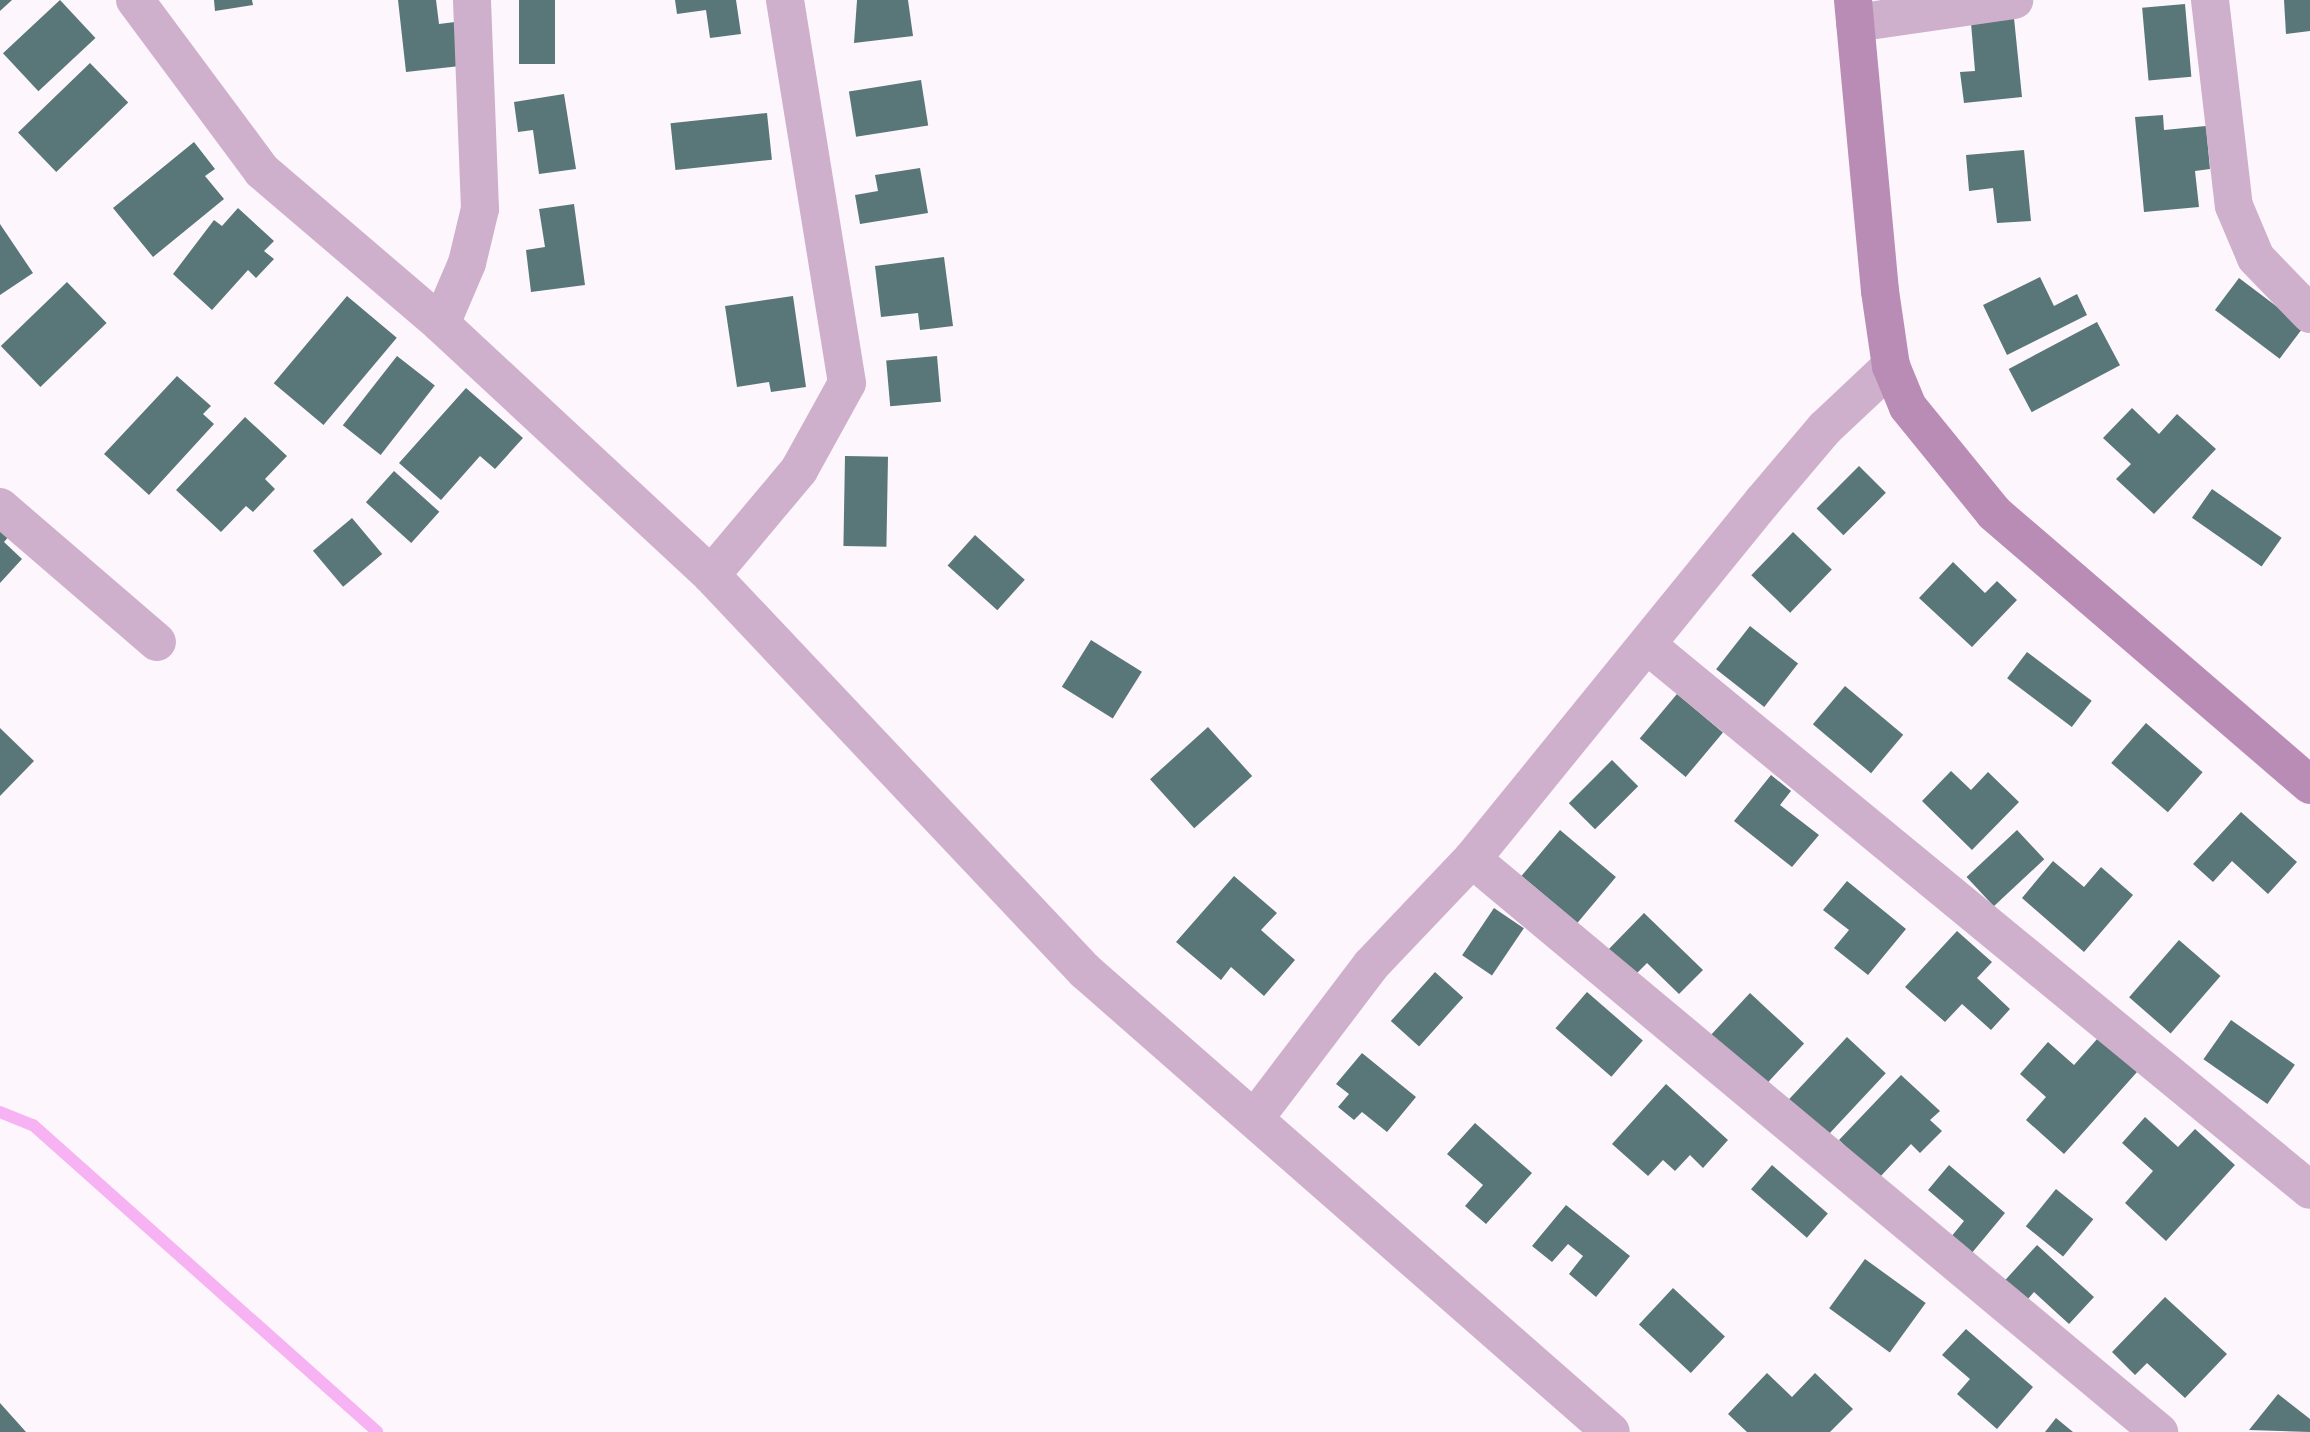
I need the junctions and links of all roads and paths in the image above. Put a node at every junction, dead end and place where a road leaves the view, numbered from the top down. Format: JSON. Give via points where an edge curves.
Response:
{"nodes":[{"id":1,"x":135,"y":0,"type":"edge"},
{"id":2,"x":472,"y":0,"type":"edge"},
{"id":3,"x":785,"y":0,"type":"edge"},
{"id":4,"x":2014,"y":0,"type":"edge"},
{"id":5,"x":2210,"y":0,"type":"edge"},
{"id":6,"x":1854,"y":11,"type":"edge"},
{"id":7,"x":2310,"y":314,"type":"edge"},
{"id":8,"x":442,"y":324,"type":"junction"},
{"id":9,"x":1891,"y":366,"type":"junction"},
{"id":10,"x":0,"y":507,"type":"edge"},
{"id":11,"x":711,"y":575,"type":"junction"},
{"id":12,"x":157,"y":642,"type":"dead end"},
{"id":13,"x":1647,"y":645,"type":"junction"},
{"id":14,"x":2310,"y":785,"type":"edge"},
{"id":15,"x":1472,"y":859,"type":"junction"},
{"id":16,"x":1255,"y":1118,"type":"junction"},
{"id":17,"x":2310,"y":1191,"type":"edge"},
{"id":18,"x":1611,"y":1432,"type":"edge"},
{"id":19,"x":2159,"y":1432,"type":"edge"}],
"edges":[{"from":1,"to":8,"type":"street","via":[[262,171]]},
{"from":2,"to":8,"type":"street","via":[[480,209],[467,263]]},
{"from":3,"to":11,"type":"street","via":[[847,383],[799,470]]},
{"from":4,"to":6,"type":"street"},
{"from":5,"to":7,"type":"street","via":[[2234,206],[2256,258]]},
{"from":6,"to":9,"type":"main road"},
{"from":8,"to":11,"type":"street"},
{"from":9,"to":13,"type":"street","via":[[1825,428]]},
{"from":9,"to":14,"type":"main road","via":[[1932,442],[1994,513]]},
{"from":10,"to":12,"type":"street"},
{"from":11,"to":16,"type":"street","via":[[1085,971]]},
{"from":13,"to":15,"type":"street"},
{"from":13,"to":17,"type":"street"},
{"from":15,"to":16,"type":"street","via":[[1371,965]]},
{"from":15,"to":19,"type":"street"},
{"from":16,"to":18,"type":"street"}]}
